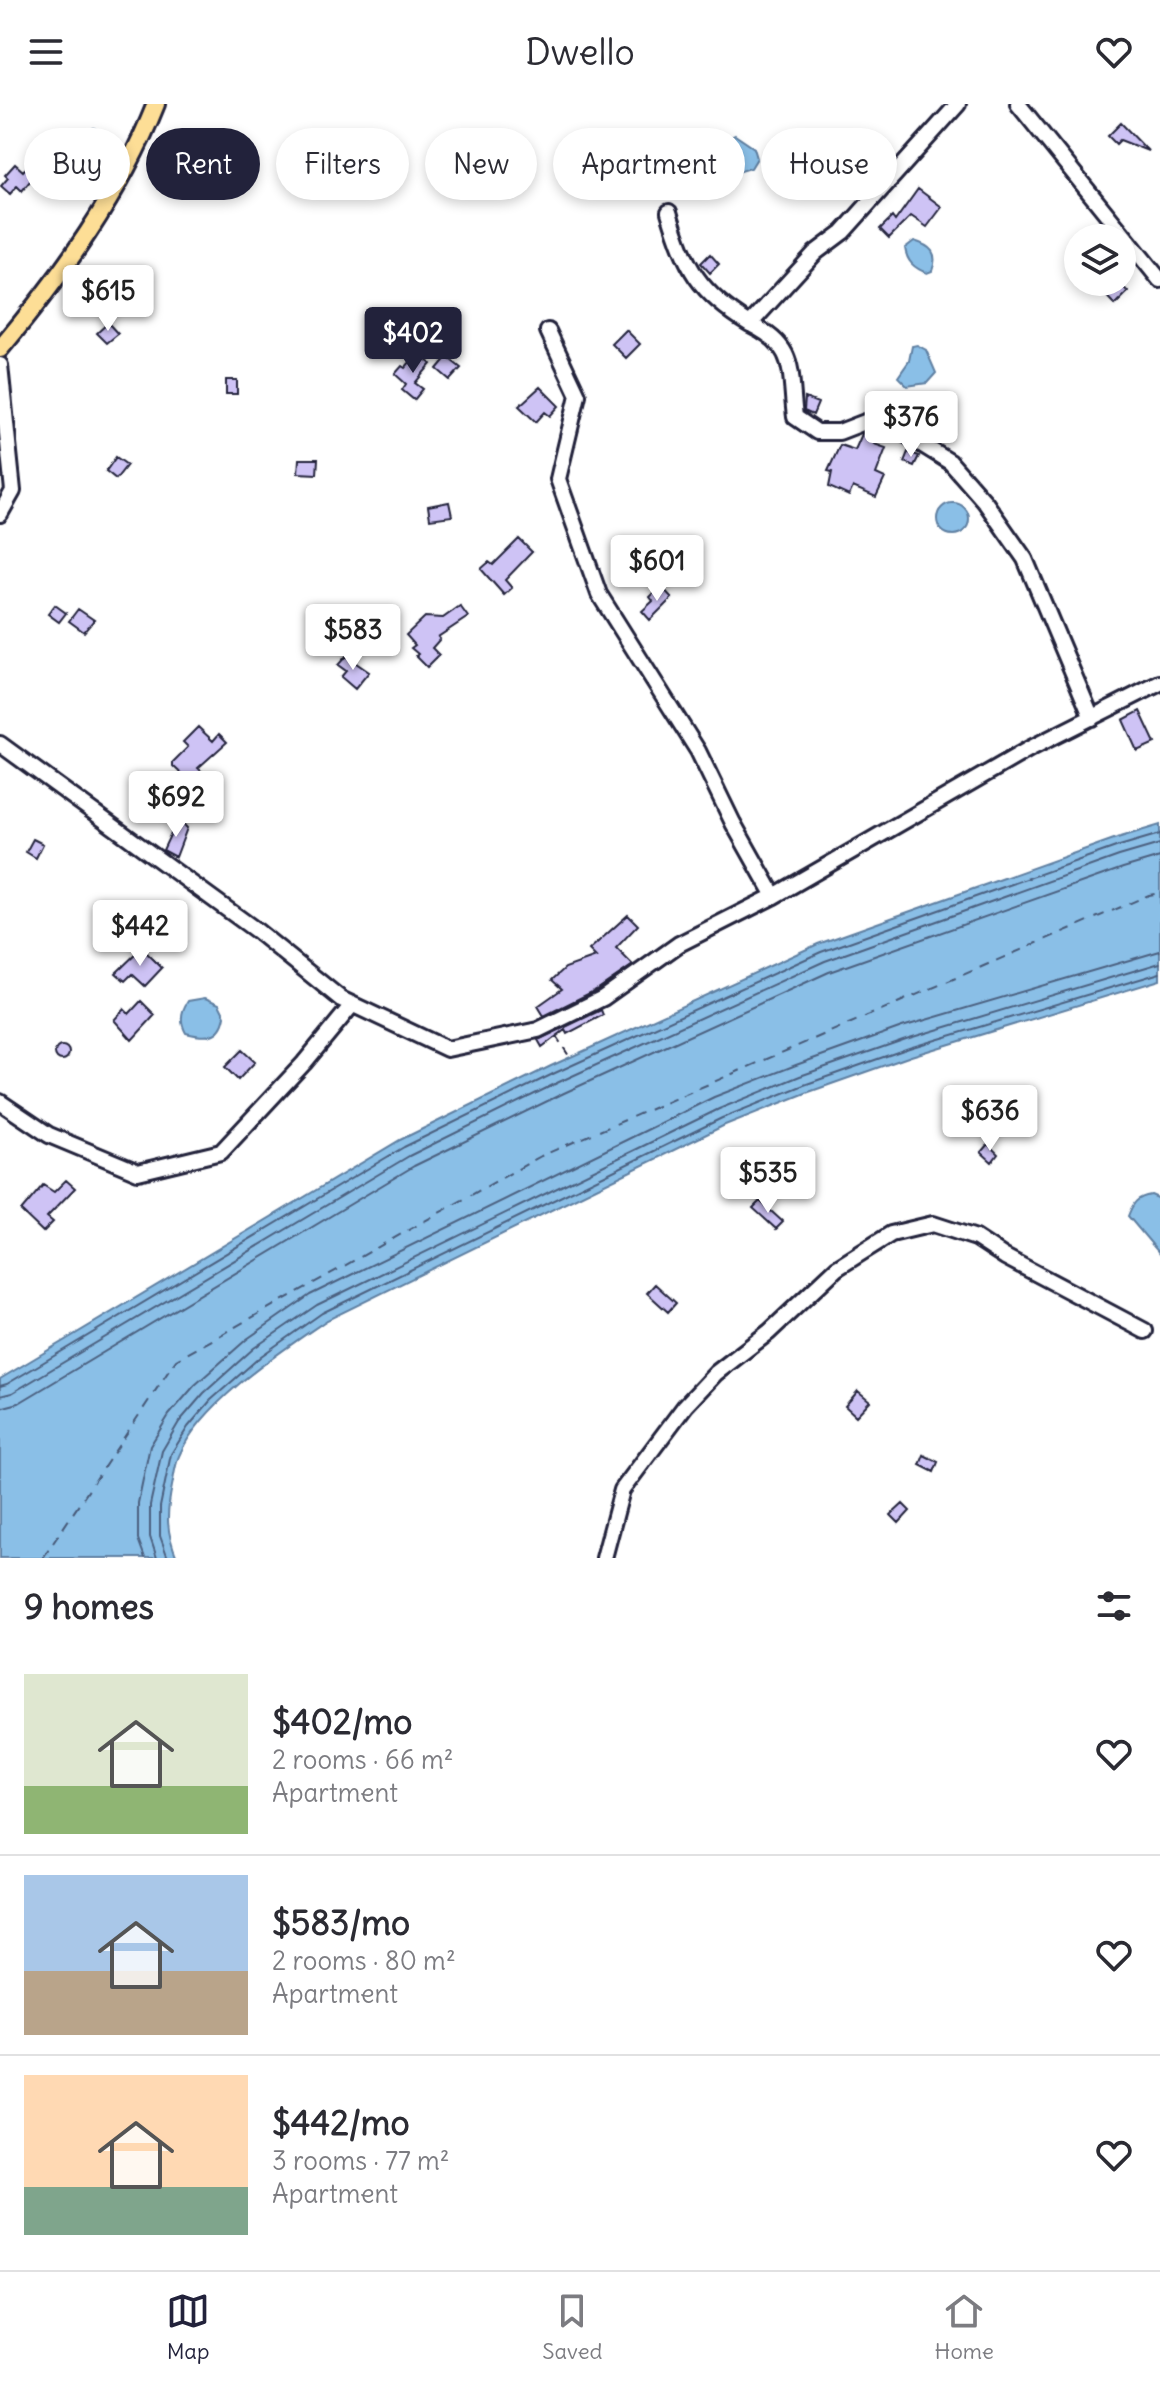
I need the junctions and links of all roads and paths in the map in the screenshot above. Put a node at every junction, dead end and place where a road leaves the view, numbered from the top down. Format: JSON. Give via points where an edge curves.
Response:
{"nodes":[{"id":1,"x":156,"y":104,"type":"edge"},
{"id":2,"x":958,"y":104,"type":"edge"},
{"id":3,"x":1018,"y":104,"type":"edge"},
{"id":4,"x":669,"y":212,"type":"dead end"},
{"id":5,"x":1160,"y":280,"type":"edge"},
{"id":6,"x":750,"y":324,"type":"junction"},
{"id":7,"x":548,"y":331,"type":"dead end"},
{"id":8,"x":0,"y":349,"type":"edge"},
{"id":9,"x":0,"y":365,"type":"edge"},
{"id":10,"x":0,"y":514,"type":"edge"},
{"id":11,"x":1160,"y":683,"type":"edge"},
{"id":12,"x":1092,"y":718,"type":"junction"},
{"id":13,"x":0,"y":744,"type":"edge"},
{"id":14,"x":774,"y":896,"type":"junction"},
{"id":15,"x":352,"y":1005,"type":"junction"},
{"id":16,"x":549,"y":1025,"type":"junction"},
{"id":17,"x":571,"y":1059,"type":"dead end"},
{"id":18,"x":0,"y":1102,"type":"edge"},
{"id":19,"x":1145,"y":1331,"type":"dead end"},
{"id":20,"x":604,"y":1558,"type":"edge"}],
"edges":[{"from":1,"to":8,"type":"main road","via":[[104,207],[51,289]]},
{"from":2,"to":6,"type":"street","via":[[843,232],[815,253]]},
{"from":3,"to":5,"type":"street"},
{"from":4,"to":6,"type":"street","via":[[700,285]]},
{"from":6,"to":12,"type":"street","via":[[778,341],[792,368],[795,417],[817,432],[839,432],[865,422],[889,424],[950,462],[985,502],[1025,559]]},
{"from":7,"to":14,"type":"street","via":[[578,395],[558,479],[599,594],[698,751]]},
{"from":9,"to":10,"type":"street","via":[[13,491]]},
{"from":11,"to":12,"type":"street"},
{"from":12,"to":14,"type":"street"},
{"from":13,"to":15,"type":"street"},
{"from":14,"to":16,"type":"street","via":[[679,944],[603,998]]},
{"from":15,"to":16,"type":"street","via":[[447,1049]]},
{"from":15,"to":18,"type":"street","via":[[221,1152],[138,1172],[49,1135]]},
{"from":16,"to":17,"type":"path"},
{"from":19,"to":20,"type":"street","via":[[976,1238],[933,1224],[891,1234],[837,1268],[685,1406],[622,1490]]}]}
